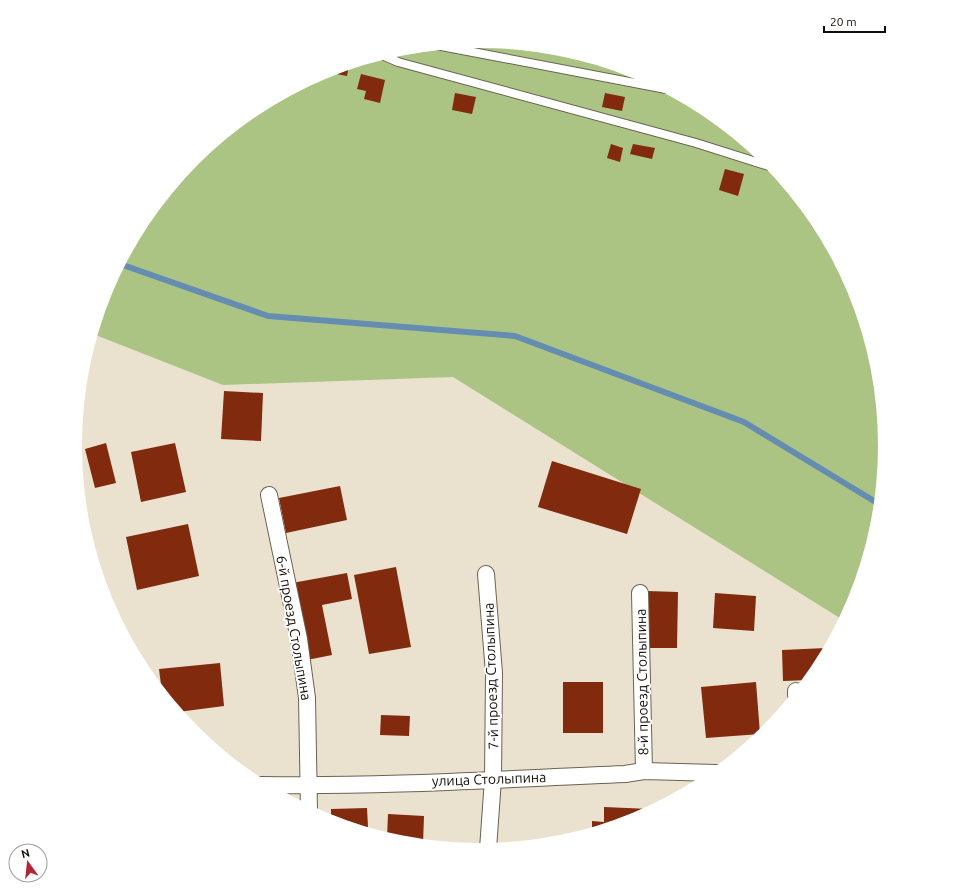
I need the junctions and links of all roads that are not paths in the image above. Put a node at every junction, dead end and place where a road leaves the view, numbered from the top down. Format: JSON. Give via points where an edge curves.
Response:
{"nodes":[{"id":1,"x":456,"y":49,"type":"edge"},
{"id":2,"x":391,"y":59,"type":"edge"},
{"id":3,"x":649,"y":86,"type":"edge"},
{"id":4,"x":760,"y":163,"type":"edge"},
{"id":5,"x":269,"y":495,"type":"dead end"},
{"id":6,"x":486,"y":574,"type":"dead end"},
{"id":7,"x":640,"y":593,"type":"dead end"},
{"id":8,"x":644,"y":772,"type":"junction"},
{"id":9,"x":705,"y":773,"type":"edge"},
{"id":10,"x":493,"y":779,"type":"junction"},
{"id":11,"x":274,"y":785,"type":"edge"},
{"id":12,"x":309,"y":786,"type":"junction"},
{"id":13,"x":309,"y":804,"type":"edge"},
{"id":14,"x":488,"y":843,"type":"edge"}],
"edges":[{"from":1,"to":3,"type":"lane"},
{"from":2,"to":4,"type":"lane","via":[[696,142]]},
{"from":5,"to":12,"type":"street","name":"6-й проезд Столыпина","via":[[299,639],[307,698]]},
{"from":6,"to":10,"type":"street","name":"7-й проезд Столыпина","via":[[494,673]]},
{"from":7,"to":8,"type":"street","name":"8-й проезд Столыпина"},
{"from":8,"to":9,"type":"street","name":"улица Столыпина"},
{"from":8,"to":10,"type":"street","name":"улица Столыпина"},
{"from":10,"to":12,"type":"street","name":"улица Столыпина"},
{"from":10,"to":14,"type":"street","name":"7-й проезд Столыпина"},
{"from":11,"to":12,"type":"street","name":"улица Столыпина"},
{"from":12,"to":13,"type":"street","name":"6-й проезд Столыпина"}]}
